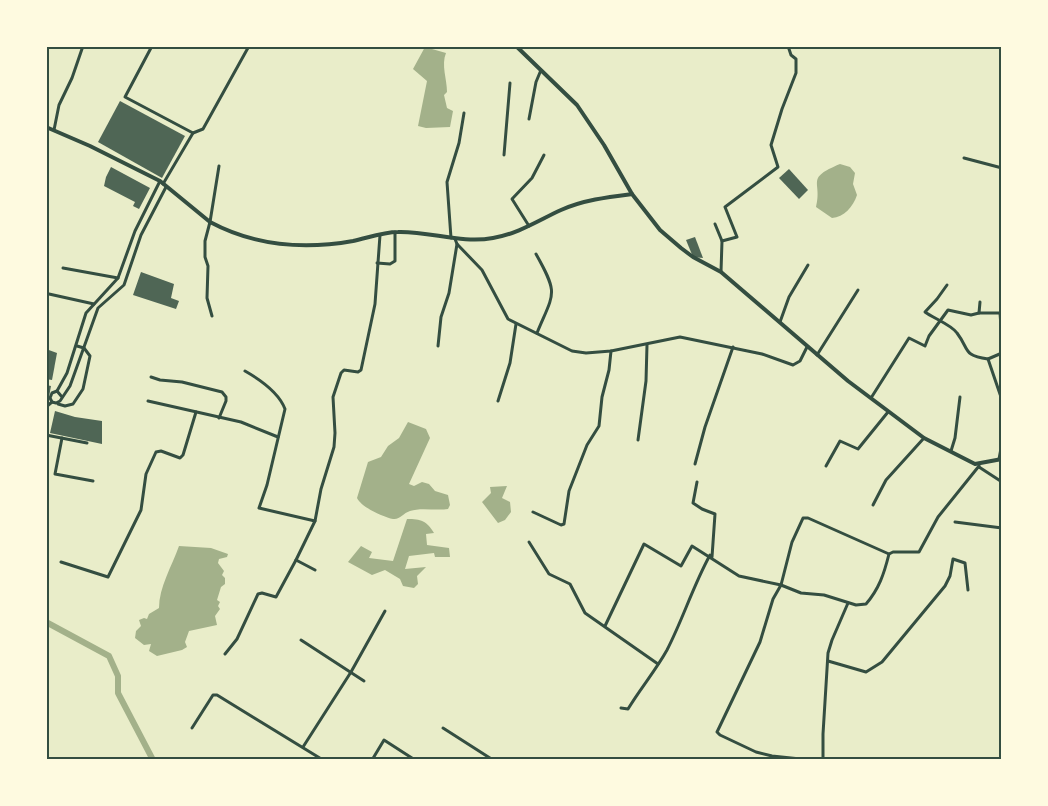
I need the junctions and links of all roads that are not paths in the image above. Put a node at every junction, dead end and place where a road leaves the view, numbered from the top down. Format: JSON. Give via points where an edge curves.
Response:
{"nodes":[{"id":1,"x":83,"y":46,"type":"edge"},
{"id":2,"x":152,"y":46,"type":"edge"},
{"id":3,"x":249,"y":46,"type":"edge"},
{"id":4,"x":516,"y":46,"type":"edge"},
{"id":5,"x":788,"y":46,"type":"edge"},
{"id":6,"x":541,"y":70,"type":"junction"},
{"id":7,"x":510,"y":83,"type":"dead end"},
{"id":8,"x":464,"y":113,"type":"dead end"},
{"id":9,"x":529,"y":119,"type":"dead end"},
{"id":10,"x":46,"y":127,"type":"edge"},
{"id":11,"x":54,"y":129,"type":"junction"},
{"id":12,"x":193,"y":133,"type":"junction"},
{"id":13,"x":504,"y":155,"type":"dead end"},
{"id":14,"x":544,"y":155,"type":"dead end"},
{"id":15,"x":964,"y":158,"type":"dead end"},
{"id":16,"x":219,"y":166,"type":"dead end"},
{"id":17,"x":1002,"y":168,"type":"edge"},
{"id":18,"x":163,"y":184,"type":"junction"},
{"id":19,"x":632,"y":194,"type":"junction"},
{"id":20,"x":210,"y":222,"type":"junction"},
{"id":21,"x":716,"y":224,"type":"dead end"},
{"id":22,"x":529,"y":226,"type":"junction"},
{"id":23,"x":135,"y":231,"type":"junction"},
{"id":24,"x":395,"y":232,"type":"junction"},
{"id":25,"x":380,"y":235,"type":"junction"},
{"id":26,"x":141,"y":236,"type":"junction"},
{"id":27,"x":454,"y":240,"type":"junction"},
{"id":28,"x":722,"y":242,"type":"junction"},
{"id":29,"x":536,"y":254,"type":"dead end"},
{"id":30,"x":127,"y":255,"type":"junction"},
{"id":31,"x":134,"y":257,"type":"junction"},
{"id":32,"x":377,"y":263,"type":"junction"},
{"id":33,"x":808,"y":265,"type":"dead end"},
{"id":34,"x":63,"y":268,"type":"dead end"},
{"id":35,"x":720,"y":272,"type":"junction"},
{"id":36,"x":118,"y":278,"type":"junction"},
{"id":37,"x":947,"y":285,"type":"dead end"},
{"id":38,"x":108,"y":289,"type":"junction"},
{"id":39,"x":858,"y":290,"type":"dead end"},
{"id":40,"x":49,"y":294,"type":"dead end"},
{"id":41,"x":114,"y":295,"type":"junction"},
{"id":42,"x":980,"y":302,"type":"dead end"},
{"id":43,"x":94,"y":304,"type":"junction"},
{"id":44,"x":979,"y":313,"type":"junction"},
{"id":45,"x":1001,"y":313,"type":"edge"},
{"id":46,"x":212,"y":316,"type":"dead end"},
{"id":47,"x":780,"y":322,"type":"junction"},
{"id":48,"x":940,"y":322,"type":"junction"},
{"id":49,"x":516,"y":324,"type":"junction"},
{"id":50,"x":537,"y":333,"type":"junction"},
{"id":51,"x":1002,"y":341,"type":"edge"},
{"id":52,"x":647,"y":345,"type":"junction"},
{"id":53,"x":77,"y":346,"type":"junction"},
{"id":54,"x":438,"y":346,"type":"dead end"},
{"id":55,"x":733,"y":347,"type":"junction"},
{"id":56,"x":807,"y":347,"type":"junction"},
{"id":57,"x":84,"y":348,"type":"junction"},
{"id":58,"x":611,"y":351,"type":"junction"},
{"id":59,"x":1002,"y":353,"type":"edge"},
{"id":60,"x":817,"y":356,"type":"junction"},
{"id":61,"x":988,"y":359,"type":"junction"},
{"id":62,"x":245,"y":371,"type":"dead end"},
{"id":63,"x":151,"y":377,"type":"dead end"},
{"id":64,"x":57,"y":391,"type":"junction"},
{"id":65,"x":62,"y":397,"type":"junction"},
{"id":66,"x":960,"y":397,"type":"dead end"},
{"id":67,"x":871,"y":398,"type":"junction"},
{"id":68,"x":1002,"y":399,"type":"edge"},
{"id":69,"x":51,"y":401,"type":"edge"},
{"id":70,"x":148,"y":401,"type":"dead end"},
{"id":71,"x":498,"y":401,"type":"dead end"},
{"id":72,"x":46,"y":407,"type":"edge"},
{"id":73,"x":196,"y":411,"type":"junction"},
{"id":74,"x":888,"y":412,"type":"junction"},
{"id":75,"x":219,"y":418,"type":"junction"},
{"id":76,"x":46,"y":435,"type":"edge"},
{"id":77,"x":278,"y":437,"type":"junction"},
{"id":78,"x":62,"y":438,"type":"junction"},
{"id":79,"x":924,"y":438,"type":"junction"},
{"id":80,"x":638,"y":440,"type":"dead end"},
{"id":81,"x":87,"y":443,"type":"dead end"},
{"id":82,"x":1002,"y":443,"type":"edge"},
{"id":83,"x":951,"y":451,"type":"junction"},
{"id":84,"x":1000,"y":459,"type":"edge"},
{"id":85,"x":695,"y":464,"type":"dead end"},
{"id":86,"x":977,"y":465,"type":"junction"},
{"id":87,"x":826,"y":466,"type":"dead end"},
{"id":88,"x":93,"y":481,"type":"dead end"},
{"id":89,"x":697,"y":482,"type":"dead end"},
{"id":90,"x":1002,"y":482,"type":"edge"},
{"id":91,"x":873,"y":505,"type":"dead end"},
{"id":92,"x":533,"y":512,"type":"dead end"},
{"id":93,"x":315,"y":521,"type":"junction"},
{"id":94,"x":955,"y":522,"type":"dead end"},
{"id":95,"x":1002,"y":528,"type":"edge"},
{"id":96,"x":529,"y":542,"type":"dead end"},
{"id":97,"x":889,"y":555,"type":"junction"},
{"id":98,"x":711,"y":556,"type":"junction"},
{"id":99,"x":296,"y":560,"type":"junction"},
{"id":100,"x":61,"y":562,"type":"dead end"},
{"id":101,"x":315,"y":570,"type":"dead end"},
{"id":102,"x":781,"y":585,"type":"junction"},
{"id":103,"x":968,"y":590,"type":"dead end"},
{"id":104,"x":848,"y":603,"type":"junction"},
{"id":105,"x":385,"y":611,"type":"dead end"},
{"id":106,"x":605,"y":626,"type":"junction"},
{"id":107,"x":301,"y":640,"type":"dead end"},
{"id":108,"x":225,"y":654,"type":"dead end"},
{"id":109,"x":828,"y":661,"type":"junction"},
{"id":110,"x":658,"y":664,"type":"junction"},
{"id":111,"x":351,"y":672,"type":"junction"},
{"id":112,"x":364,"y":681,"type":"dead end"},
{"id":113,"x":621,"y":708,"type":"dead end"},
{"id":114,"x":192,"y":728,"type":"dead end"},
{"id":115,"x":443,"y":728,"type":"dead end"},
{"id":116,"x":303,"y":747,"type":"junction"},
{"id":117,"x":323,"y":759,"type":"edge"},
{"id":118,"x":372,"y":759,"type":"edge"},
{"id":119,"x":415,"y":759,"type":"edge"},
{"id":120,"x":493,"y":759,"type":"edge"},
{"id":121,"x":810,"y":759,"type":"edge"},
{"id":122,"x":823,"y":759,"type":"edge"}],
"edges":[{"from":1,"to":11,"type":"street","via":[[59,105]]},
{"from":2,"to":12,"type":"street","via":[[125,97]]},
{"from":3,"to":12,"type":"street","via":[[203,129]]},
{"from":4,"to":6,"type":"street"},
{"from":5,"to":28,"type":"street","via":[[796,58],[796,73],[771,145],[778,167],[724,207],[737,237]]},
{"from":6,"to":9,"type":"street"},
{"from":6,"to":19,"type":"street","via":[[577,105]]},
{"from":7,"to":13,"type":"street"},
{"from":8,"to":27,"type":"street","via":[[447,182]]},
{"from":10,"to":11,"type":"street"},
{"from":11,"to":18,"type":"street"},
{"from":12,"to":18,"type":"street"},
{"from":14,"to":22,"type":"street","via":[[532,178],[512,200]]},
{"from":15,"to":17,"type":"street"},
{"from":16,"to":20,"type":"street"},
{"from":18,"to":20,"type":"street"},
{"from":18,"to":23,"type":"street"},
{"from":18,"to":26,"type":"street"},
{"from":19,"to":22,"type":"street","via":[[595,199]]},
{"from":19,"to":35,"type":"street","via":[[660,230],[693,257]]},
{"from":20,"to":25,"type":"street","via":[[237,234],[285,246],[314,246]]},
{"from":20,"to":46,"type":"street","via":[[205,257]]},
{"from":21,"to":28,"type":"street"},
{"from":22,"to":27,"type":"street","via":[[493,238]]},
{"from":23,"to":26,"type":"street"},
{"from":23,"to":30,"type":"street"},
{"from":24,"to":25,"type":"street"},
{"from":24,"to":27,"type":"street"},
{"from":24,"to":32,"type":"street","via":[[394,261]]},
{"from":25,"to":32,"type":"street"},
{"from":26,"to":31,"type":"street"},
{"from":27,"to":49,"type":"street","via":[[482,270],[501,309]]},
{"from":27,"to":54,"type":"street"},
{"from":28,"to":35,"type":"street"},
{"from":29,"to":50,"type":"street","via":[[552,290]]},
{"from":30,"to":31,"type":"street"},
{"from":30,"to":36,"type":"street"},
{"from":31,"to":41,"type":"street","via":[[124,285]]},
{"from":32,"to":93,"type":"street","via":[[375,304],[361,370],[344,370],[333,397],[334,447]]},
{"from":33,"to":47,"type":"street"},
{"from":34,"to":36,"type":"street"},
{"from":35,"to":47,"type":"street"},
{"from":36,"to":38,"type":"street"},
{"from":37,"to":48,"type":"street","via":[[925,312]]},
{"from":38,"to":41,"type":"street"},
{"from":38,"to":43,"type":"street"},
{"from":39,"to":60,"type":"street"},
{"from":40,"to":43,"type":"street"},
{"from":41,"to":57,"type":"street","via":[[98,308]]},
{"from":42,"to":44,"type":"street"},
{"from":43,"to":53,"type":"street","via":[[86,313]]},
{"from":44,"to":45,"type":"street"},
{"from":44,"to":48,"type":"street","via":[[948,310]]},
{"from":45,"to":51,"type":"street"},
{"from":47,"to":56,"type":"street"},
{"from":48,"to":61,"type":"street","via":[[957,331],[969,353]]},
{"from":48,"to":67,"type":"street","via":[[925,346],[909,338]]},
{"from":49,"to":50,"type":"street"},
{"from":49,"to":71,"type":"street","via":[[510,363]]},
{"from":50,"to":58,"type":"street","via":[[572,351]]},
{"from":52,"to":55,"type":"street","via":[[680,337]]},
{"from":52,"to":58,"type":"street"},
{"from":52,"to":80,"type":"street"},
{"from":53,"to":57,"type":"street"},
{"from":53,"to":64,"type":"street"},
{"from":55,"to":56,"type":"street","via":[[793,365],[800,361]]},
{"from":55,"to":85,"type":"street"},
{"from":56,"to":60,"type":"street"},
{"from":57,"to":65,"type":"street"},
{"from":57,"to":69,"type":"street","via":[[90,356],[79,397],[65,406]]},
{"from":58,"to":92,"type":"street","via":[[599,426],[586,445],[569,491],[564,524]]},
{"from":59,"to":61,"type":"street"},
{"from":60,"to":67,"type":"street"},
{"from":61,"to":68,"type":"street"},
{"from":62,"to":77,"type":"street","via":[[283,403]]},
{"from":63,"to":75,"type":"street","via":[[222,392],[226,401]]},
{"from":64,"to":65,"type":"street"},
{"from":64,"to":69,"type":"street","via":[[52,393]]},
{"from":65,"to":69,"type":"street","via":[[60,401]]},
{"from":66,"to":83,"type":"street"},
{"from":67,"to":74,"type":"street"},
{"from":69,"to":72,"type":"street"},
{"from":70,"to":73,"type":"street"},
{"from":73,"to":75,"type":"street"},
{"from":73,"to":100,"type":"street","via":[[183,455],[176,458],[156,452],[146,474],[141,510],[108,577]]},
{"from":74,"to":79,"type":"street"},
{"from":74,"to":87,"type":"street","via":[[858,449],[840,441]]},
{"from":75,"to":77,"type":"street"},
{"from":76,"to":78,"type":"street"},
{"from":77,"to":93,"type":"street","via":[[259,508]]},
{"from":78,"to":81,"type":"street"},
{"from":78,"to":88,"type":"street","via":[[55,474]]},
{"from":79,"to":83,"type":"street"},
{"from":79,"to":91,"type":"street","via":[[886,480]]},
{"from":82,"to":84,"type":"street"},
{"from":83,"to":86,"type":"street"},
{"from":84,"to":86,"type":"street"},
{"from":86,"to":90,"type":"street"},
{"from":86,"to":97,"type":"street","via":[[938,517],[918,553]]},
{"from":89,"to":98,"type":"street","via":[[693,503],[714,514]]},
{"from":93,"to":99,"type":"street"},
{"from":94,"to":95,"type":"street"},
{"from":96,"to":106,"type":"street","via":[[549,573],[570,584],[585,613]]},
{"from":97,"to":102,"type":"street","via":[[803,518]]},
{"from":97,"to":104,"type":"street","via":[[883,578],[866,604]]},
{"from":98,"to":102,"type":"street","via":[[739,576]]},
{"from":98,"to":106,"type":"street","via":[[692,546],[681,566],[644,544]]},
{"from":98,"to":110,"type":"street","via":[[696,579],[682,618]]},
{"from":99,"to":101,"type":"street"},
{"from":99,"to":108,"type":"street","via":[[276,597],[258,594],[237,639]]},
{"from":102,"to":104,"type":"street"},
{"from":102,"to":121,"type":"street","via":[[756,653],[717,732],[756,752]]},
{"from":103,"to":109,"type":"street","via":[[965,562],[953,559],[945,586],[882,662],[866,672]]},
{"from":104,"to":109,"type":"street","via":[[832,640]]},
{"from":105,"to":111,"type":"street"},
{"from":106,"to":110,"type":"street"},
{"from":107,"to":111,"type":"street"},
{"from":109,"to":122,"type":"street"},
{"from":110,"to":113,"type":"street","via":[[628,709]]},
{"from":111,"to":112,"type":"street"},
{"from":111,"to":116,"type":"street"},
{"from":114,"to":116,"type":"street","via":[[209,700],[217,695]]},
{"from":115,"to":120,"type":"street"},
{"from":116,"to":117,"type":"street"},
{"from":118,"to":119,"type":"street","via":[[384,740]]}]}
